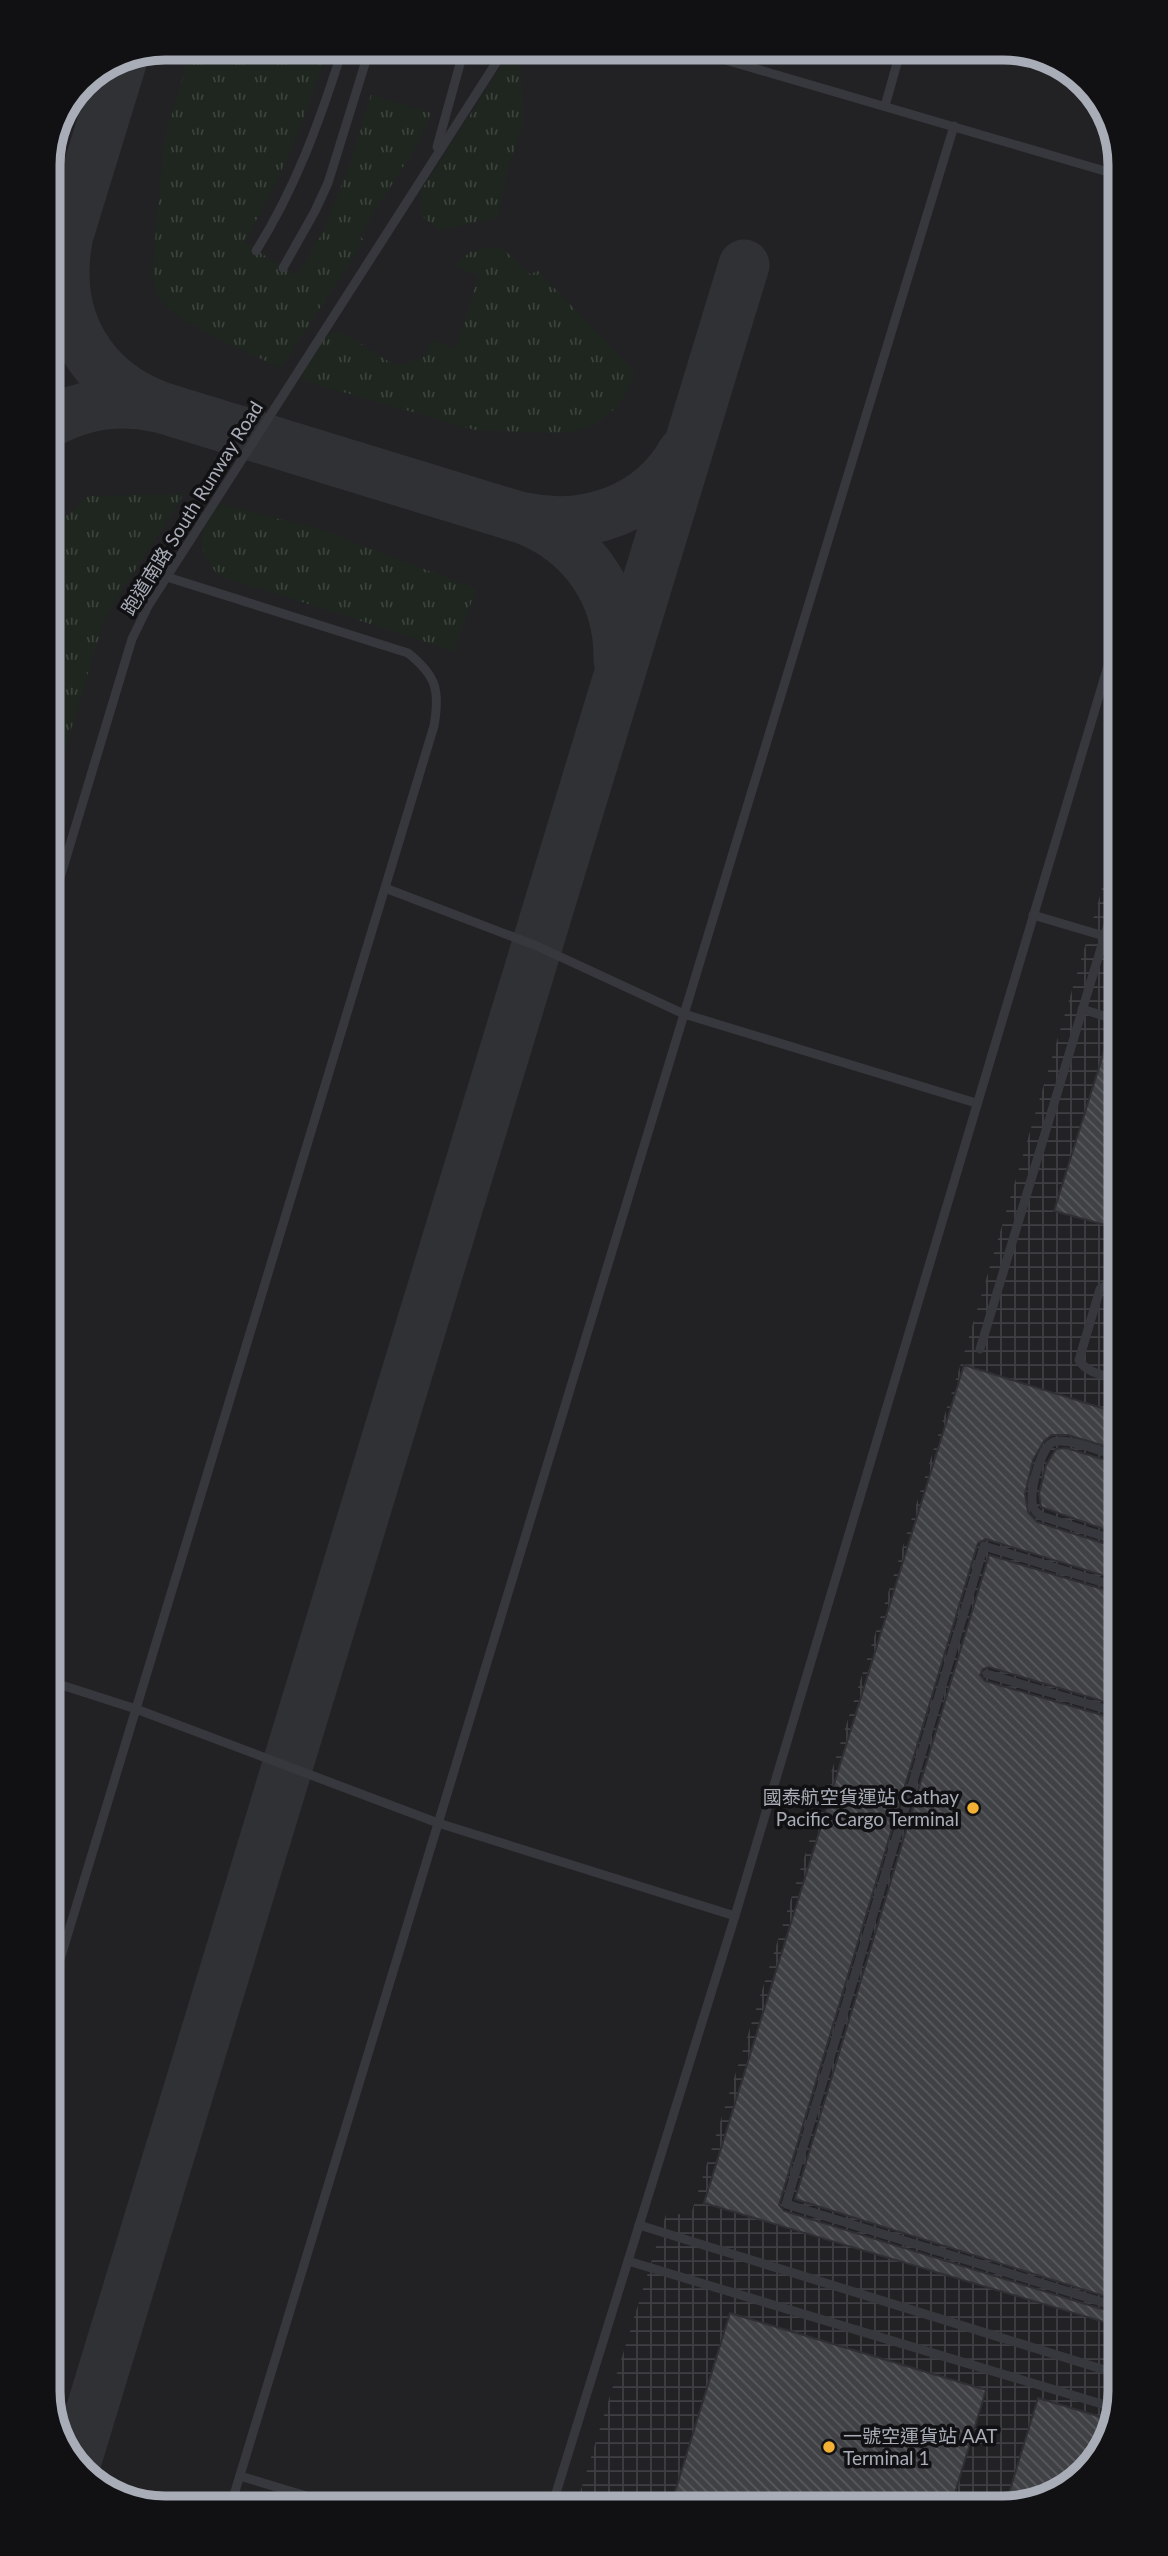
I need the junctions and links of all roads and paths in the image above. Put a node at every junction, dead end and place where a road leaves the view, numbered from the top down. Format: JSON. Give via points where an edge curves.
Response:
{"nodes":[{"id":1,"x":339,"y":60,"type":"edge"},
{"id":2,"x":366,"y":60,"type":"edge"},
{"id":3,"x":461,"y":60,"type":"edge"},
{"id":4,"x":498,"y":60,"type":"edge"},
{"id":5,"x":726,"y":60,"type":"edge"},
{"id":6,"x":898,"y":60,"type":"edge"},
{"id":7,"x":885,"y":106,"type":"junction"},
{"id":8,"x":954,"y":127,"type":"junction"},
{"id":9,"x":435,"y":156,"type":"junction"},
{"id":10,"x":1108,"y":172,"type":"edge"},
{"id":11,"x":256,"y":251,"type":"dead end"},
{"id":12,"x":283,"y":268,"type":"dead end"},
{"id":13,"x":166,"y":577,"type":"junction"},
{"id":14,"x":1108,"y":668,"type":"edge"},
{"id":15,"x":60,"y":878,"type":"edge"},
{"id":16,"x":385,"y":888,"type":"junction"},
{"id":17,"x":1032,"y":915,"type":"junction"},
{"id":18,"x":1108,"y":930,"type":"edge"},
{"id":19,"x":1104,"y":936,"type":"junction"},
{"id":20,"x":1082,"y":1009,"type":"junction"},
{"id":21,"x":684,"y":1014,"type":"junction"},
{"id":22,"x":1108,"y":1017,"type":"edge"},
{"id":23,"x":976,"y":1103,"type":"junction"},
{"id":24,"x":1108,"y":1284,"type":"edge"},
{"id":25,"x":980,"y":1349,"type":"dead end"},
{"id":26,"x":1108,"y":1376,"type":"edge"},
{"id":27,"x":1108,"y":1454,"type":"edge"},
{"id":28,"x":1108,"y":1538,"type":"edge"},
{"id":29,"x":1108,"y":1584,"type":"edge"},
{"id":30,"x":987,"y":1674,"type":"dead end"},
{"id":31,"x":60,"y":1685,"type":"edge"},
{"id":32,"x":136,"y":1709,"type":"junction"},
{"id":33,"x":1108,"y":1710,"type":"edge"},
{"id":34,"x":438,"y":1823,"type":"junction"},
{"id":35,"x":735,"y":1916,"type":"junction"},
{"id":36,"x":60,"y":1960,"type":"edge"},
{"id":37,"x":639,"y":2225,"type":"junction"},
{"id":38,"x":628,"y":2261,"type":"junction"},
{"id":39,"x":1108,"y":2304,"type":"edge"},
{"id":40,"x":1108,"y":2371,"type":"edge"},
{"id":41,"x":1108,"y":2406,"type":"edge"},
{"id":42,"x":240,"y":2476,"type":"junction"},
{"id":43,"x":234,"y":2496,"type":"edge"},
{"id":44,"x":306,"y":2496,"type":"edge"},
{"id":45,"x":555,"y":2496,"type":"edge"}],
"edges":[{"from":1,"to":11,"type":"lane","via":[[307,153]]},
{"from":2,"to":12,"type":"lane","via":[[328,183]]},
{"from":3,"to":9,"type":"lane","name":"跑道南路 South Runway Road"},
{"from":4,"to":9,"type":"lane","name":"跑道南路 South Runway Road"},
{"from":5,"to":7,"type":"lane"},
{"from":6,"to":7,"type":"lane"},
{"from":7,"to":8,"type":"lane"},
{"from":8,"to":10,"type":"lane"},
{"from":8,"to":21,"type":"lane"},
{"from":9,"to":13,"type":"lane","name":"跑道南路 South Runway Road"},
{"from":13,"to":15,"type":"lane","name":"跑道南路 South Runway Road","via":[[132,639]]},
{"from":13,"to":16,"type":"lane","via":[[408,653],[424,666],[439,701],[435,726]]},
{"from":14,"to":17,"type":"lane"},
{"from":16,"to":21,"type":"lane","via":[[537,946]]},
{"from":16,"to":32,"type":"lane"},
{"from":17,"to":19,"type":"lane"},
{"from":17,"to":23,"type":"lane"},
{"from":18,"to":19,"type":"lane"},
{"from":19,"to":20,"type":"lane"},
{"from":20,"to":22,"type":"lane"},
{"from":20,"to":25,"type":"lane"},
{"from":21,"to":23,"type":"lane"},
{"from":21,"to":34,"type":"lane"},
{"from":23,"to":35,"type":"lane"},
{"from":24,"to":26,"type":"lane","via":[[1100,1290],[1079,1360],[1082,1366]]},
{"from":27,"to":28,"type":"lane","bridge":true,"via":[[1067,1441],[1053,1443],[1044,1451],[1031,1493],[1033,1508],[1041,1517]]},
{"from":29,"to":39,"type":"lane","bridge":true,"via":[[984,1546],[786,2204]]},
{"from":30,"to":33,"type":"lane"},
{"from":31,"to":32,"type":"lane"},
{"from":32,"to":34,"type":"lane"},
{"from":32,"to":36,"type":"lane"},
{"from":34,"to":35,"type":"lane"},
{"from":34,"to":42,"type":"lane"},
{"from":35,"to":37,"type":"lane"},
{"from":37,"to":38,"type":"lane"},
{"from":37,"to":40,"type":"lane"},
{"from":38,"to":41,"type":"lane"},
{"from":38,"to":45,"type":"lane"},
{"from":42,"to":43,"type":"lane"},
{"from":42,"to":44,"type":"lane"}]}
